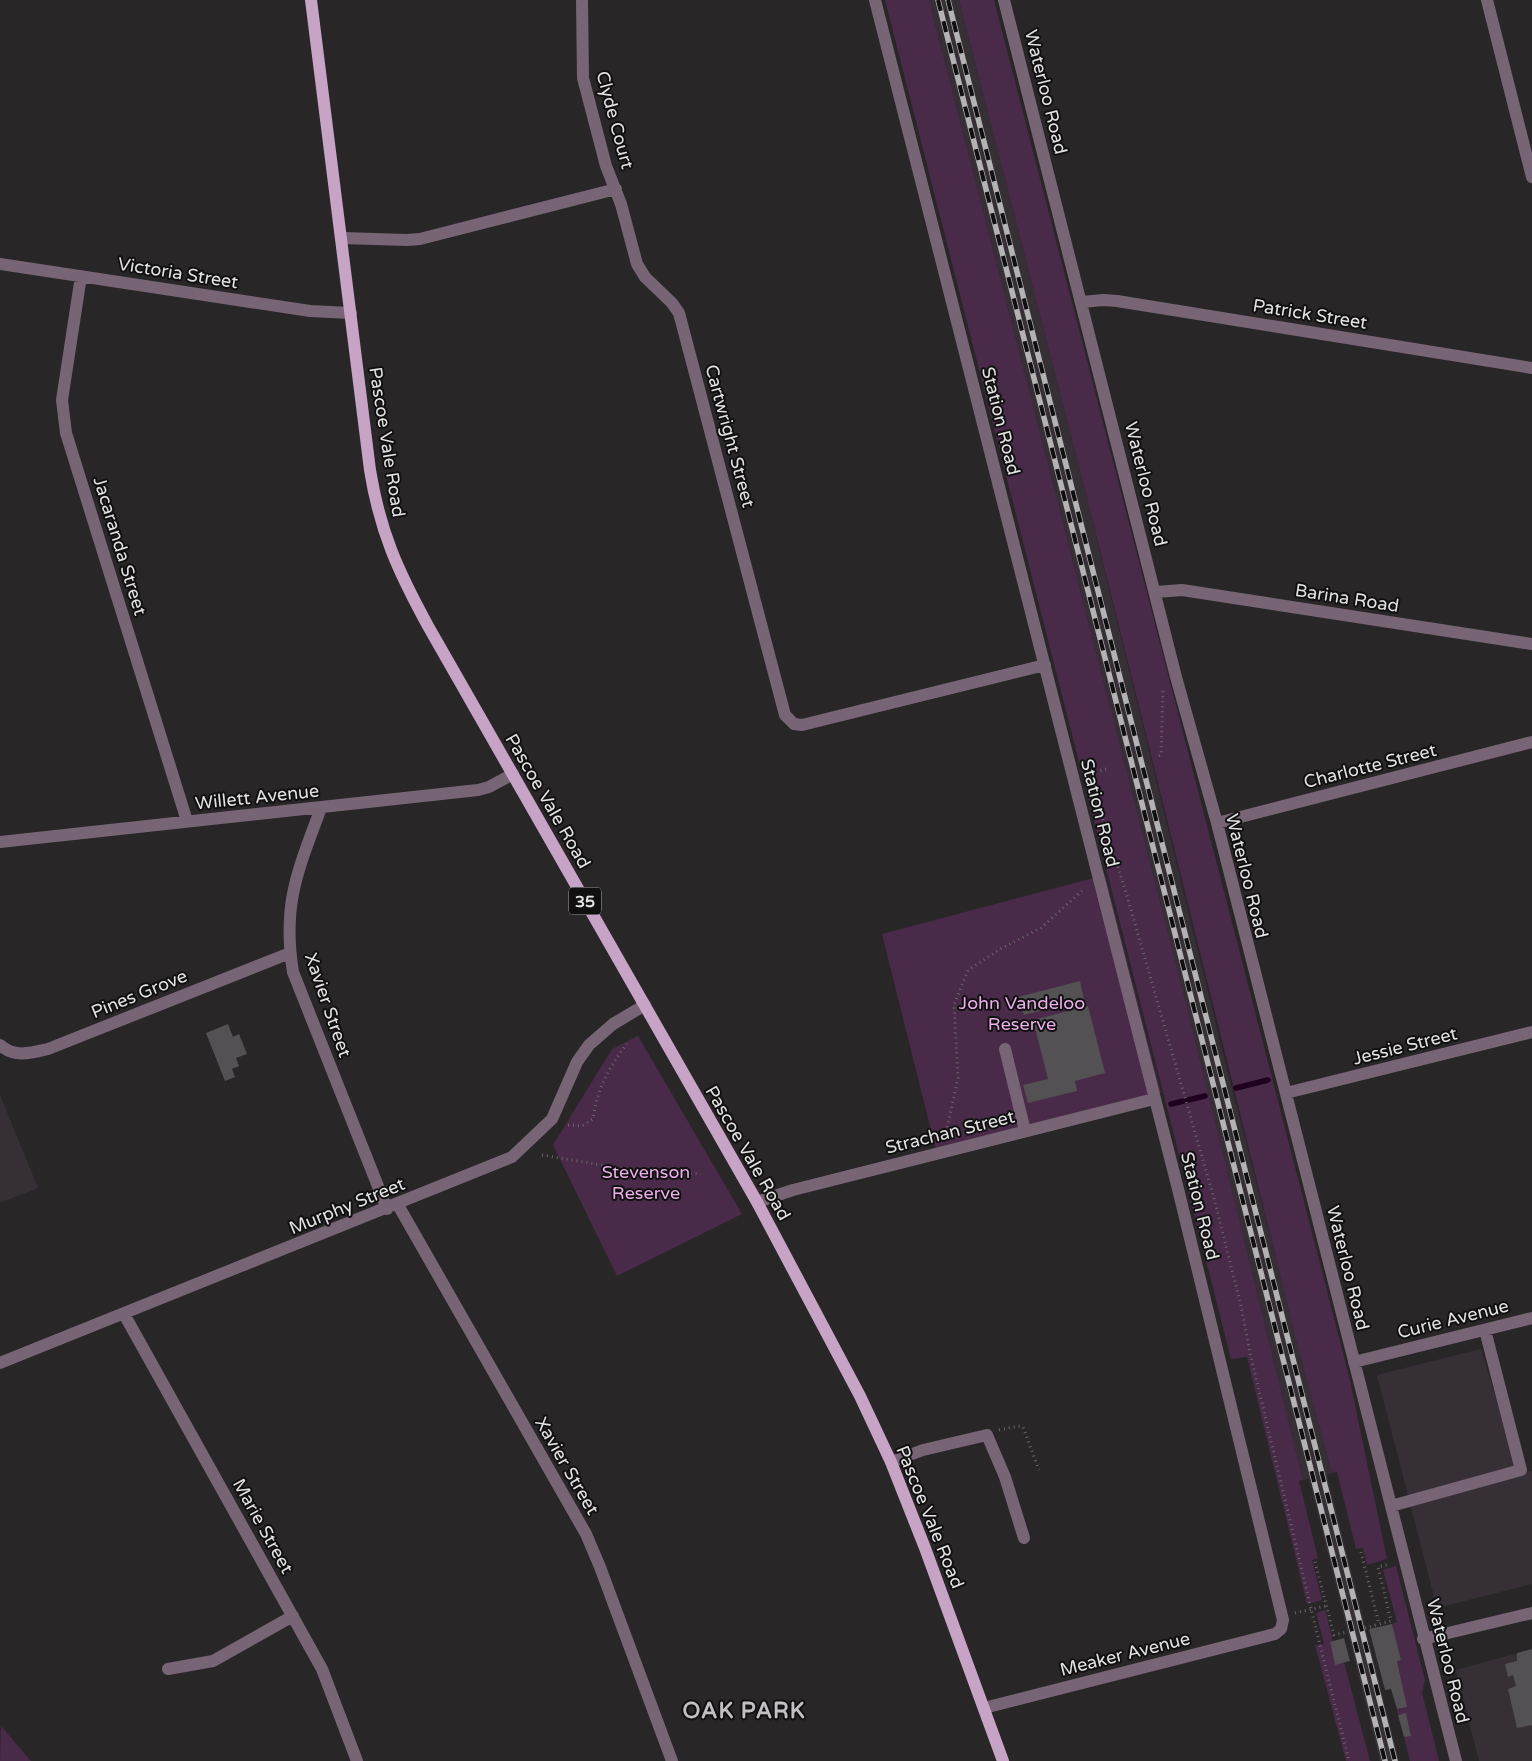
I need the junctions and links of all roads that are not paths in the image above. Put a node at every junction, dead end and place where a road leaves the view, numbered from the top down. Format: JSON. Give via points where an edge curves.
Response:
{"nodes":[{"id":1,"x":312,"y":0,"type":"edge"},
{"id":2,"x":582,"y":0,"type":"edge"},
{"id":3,"x":875,"y":0,"type":"edge"},
{"id":4,"x":1004,"y":0,"type":"edge"},
{"id":5,"x":1487,"y":0,"type":"edge"},
{"id":6,"x":1532,"y":178,"type":"edge"},
{"id":7,"x":616,"y":189,"type":"junction"},
{"id":8,"x":342,"y":238,"type":"junction"},
{"id":9,"x":0,"y":264,"type":"edge"},
{"id":10,"x":81,"y":276,"type":"junction"},
{"id":11,"x":1082,"y":302,"type":"junction"},
{"id":12,"x":351,"y":313,"type":"junction"},
{"id":13,"x":1532,"y":368,"type":"edge"},
{"id":14,"x":1156,"y":592,"type":"junction"},
{"id":15,"x":1532,"y":644,"type":"edge"},
{"id":16,"x":1045,"y":665,"type":"junction"},
{"id":17,"x":1532,"y":742,"type":"edge"},
{"id":18,"x":513,"y":774,"type":"junction"},
{"id":19,"x":321,"y":808,"type":"junction"},
{"id":20,"x":187,"y":821,"type":"junction"},
{"id":21,"x":1216,"y":823,"type":"junction"},
{"id":22,"x":0,"y":842,"type":"edge"},
{"id":23,"x":290,"y":953,"type":"junction"},
{"id":24,"x":645,"y":1005,"type":"junction"},
{"id":25,"x":1532,"y":1032,"type":"edge"},
{"id":26,"x":0,"y":1045,"type":"edge"},
{"id":27,"x":1005,"y":1049,"type":"dead end"},
{"id":28,"x":1286,"y":1094,"type":"junction"},
{"id":29,"x":1154,"y":1099,"type":"junction"},
{"id":30,"x":1025,"y":1131,"type":"junction"},
{"id":31,"x":757,"y":1202,"type":"junction"},
{"id":32,"x":392,"y":1207,"type":"junction"},
{"id":33,"x":124,"y":1314,"type":"junction"},
{"id":34,"x":1532,"y":1318,"type":"edge"},
{"id":35,"x":1485,"y":1330,"type":"junction"},
{"id":36,"x":1354,"y":1362,"type":"junction"},
{"id":37,"x":0,"y":1363,"type":"edge"},
{"id":38,"x":891,"y":1462,"type":"junction"},
{"id":39,"x":1526,"y":1468,"type":"edge"},
{"id":40,"x":1391,"y":1506,"type":"junction"},
{"id":41,"x":1024,"y":1538,"type":"dead end"},
{"id":42,"x":1532,"y":1613,"type":"edge"},
{"id":43,"x":293,"y":1616,"type":"junction"},
{"id":44,"x":1275,"y":1634,"type":"joint"},
{"id":45,"x":1423,"y":1639,"type":"junction"},
{"id":46,"x":168,"y":1668,"type":"dead end"},
{"id":47,"x":984,"y":1708,"type":"junction"},
{"id":48,"x":357,"y":1761,"type":"edge"},
{"id":49,"x":672,"y":1761,"type":"edge"},
{"id":50,"x":1003,"y":1761,"type":"edge"},
{"id":51,"x":1456,"y":1761,"type":"edge"}],
"edges":[{"from":1,"to":8,"type":"main road","name":"Pascoe Vale Road","number":"35"},
{"from":2,"to":7,"type":"street","name":"Clyde Court","via":[[583,78],[606,166]]},
{"from":3,"to":16,"type":"street","name":"Station Road"},
{"from":4,"to":11,"type":"street","name":"Waterloo Road"},
{"from":5,"to":6,"type":"street"},
{"from":7,"to":8,"type":"street","via":[[420,238]]},
{"from":7,"to":16,"type":"street","name":"Cartwright Street","via":[[637,264],[680,313],[782,708],[789,720],[802,725],[812,723]]},
{"from":8,"to":12,"type":"main road","name":"Pascoe Vale Road","number":"35"},
{"from":9,"to":10,"type":"street","name":"Victoria Street"},
{"from":10,"to":12,"type":"street","name":"Victoria Street","via":[[310,311]]},
{"from":10,"to":20,"type":"street","name":"Jacaranda Street","via":[[62,400],[66,433]]},
{"from":11,"to":13,"type":"street","name":"Patrick Street","via":[[1117,301]]},
{"from":11,"to":14,"type":"street","name":"Waterloo Road"},
{"from":12,"to":18,"type":"main road","name":"Pascoe Vale Road","number":"35","via":[[373,488],[389,551],[413,600]]},
{"from":14,"to":15,"type":"street","name":"Barina Road","via":[[1182,590]]},
{"from":14,"to":21,"type":"street","name":"Waterloo Road"},
{"from":16,"to":29,"type":"street","name":"Station Road"},
{"from":17,"to":21,"type":"street","name":"Charlotte Street"},
{"from":18,"to":19,"type":"street","name":"Willett Avenue","via":[[489,788],[478,790]]},
{"from":18,"to":24,"type":"main road","name":"Pascoe Vale Road","number":"35"},
{"from":19,"to":20,"type":"street","name":"Willett Avenue"},
{"from":19,"to":23,"type":"street","name":"Xavier Street","via":[[294,880],[290,904]]},
{"from":20,"to":22,"type":"street","name":"Willett Avenue"},
{"from":21,"to":28,"type":"street","name":"Waterloo Road"},
{"from":23,"to":26,"type":"street","name":"Pines Grove","via":[[48,1049],[19,1054]]},
{"from":23,"to":32,"type":"street","name":"Xavier Street","via":[[301,994]]},
{"from":24,"to":31,"type":"main road","name":"Pascoe Vale Road","number":"35"},
{"from":24,"to":32,"type":"street","name":"Murphy Street","via":[[595,1038],[577,1062],[552,1119],[512,1158]]},
{"from":25,"to":28,"type":"street","name":"Jessie Street"},
{"from":27,"to":30,"type":"street"},
{"from":28,"to":36,"type":"street","name":"Waterloo Road"},
{"from":29,"to":30,"type":"street","name":"Strachan Street"},
{"from":29,"to":44,"type":"street","name":"Station Road","via":[[1279,1599],[1283,1623]]},
{"from":30,"to":31,"type":"street","name":"Strachan Street"},
{"from":31,"to":38,"type":"main road","name":"Pascoe Vale Road","number":"35","via":[[860,1396]]},
{"from":32,"to":33,"type":"street","name":"Murphy Street"},
{"from":32,"to":49,"type":"street","name":"Xavier Street","via":[[586,1534]]},
{"from":33,"to":37,"type":"street","name":"Murphy Street"},
{"from":33,"to":43,"type":"street","name":"Marie Street"},
{"from":34,"to":35,"type":"street","name":"Curie Avenue"},
{"from":35,"to":36,"type":"street","name":"Curie Avenue"},
{"from":35,"to":39,"type":"street"},
{"from":36,"to":40,"type":"street","name":"Waterloo Road"},
{"from":38,"to":41,"type":"street","via":[[922,1450],[987,1434],[1005,1477]]},
{"from":38,"to":47,"type":"main road","name":"Pascoe Vale Road","number":"35"},
{"from":39,"to":40,"type":"street"},
{"from":40,"to":45,"type":"street","name":"Waterloo Road"},
{"from":42,"to":45,"type":"street"},
{"from":43,"to":46,"type":"street","via":[[213,1660]]},
{"from":43,"to":48,"type":"street","name":"Marie Street","via":[[322,1668]]},
{"from":44,"to":47,"type":"street","name":"Meaker Avenue"},
{"from":45,"to":51,"type":"street","name":"Waterloo Road"},
{"from":47,"to":50,"type":"main road","name":"Pascoe Vale Road","number":"35"}]}
